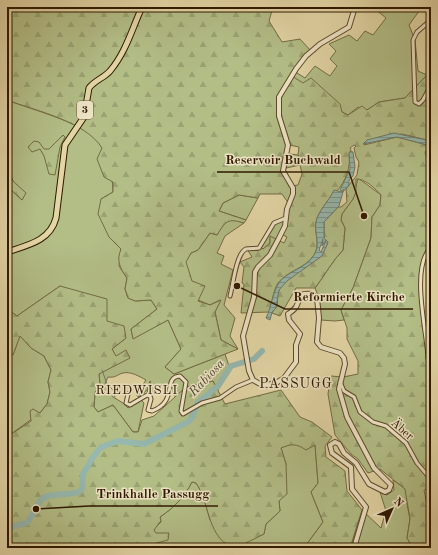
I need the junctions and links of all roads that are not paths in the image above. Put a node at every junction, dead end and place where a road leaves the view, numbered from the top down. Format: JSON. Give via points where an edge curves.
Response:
{"nodes":[{"id":1,"x":142,"y":7,"type":"edge"},
{"id":2,"x":355,"y":7,"type":"edge"},
{"id":3,"x":431,"y":20,"type":"edge"},
{"id":4,"x":431,"y":85,"type":"edge"},
{"id":5,"x":286,"y":218,"type":"junction"},
{"id":6,"x":7,"y":231,"type":"edge"},
{"id":7,"x":7,"y":238,"type":"edge"},
{"id":8,"x":431,"y":247,"type":"edge"},
{"id":9,"x":7,"y":252,"type":"edge"},
{"id":10,"x":230,"y":296,"type":"dead end"},
{"id":11,"x":431,"y":365,"type":"edge"},
{"id":12,"x":253,"y":380,"type":"junction"},
{"id":13,"x":340,"y":382,"type":"junction"},
{"id":14,"x":128,"y":394,"type":"dead end"},
{"id":15,"x":431,"y":482,"type":"edge"},
{"id":16,"x":431,"y":490,"type":"edge"},
{"id":17,"x":431,"y":499,"type":"edge"},
{"id":18,"x":354,"y":548,"type":"edge"}],
"edges":[{"from":1,"to":9,"type":"main road","number":"3","via":[[129,41],[114,66],[89,88],[84,117],[65,145],[58,211],[54,225],[41,240]]},
{"from":2,"to":5,"type":"street","via":[[348,29],[325,41],[308,54],[280,95],[278,113],[288,145],[283,171],[294,192]]},
{"from":3,"to":4,"type":"street","via":[[417,32],[413,40],[415,102],[418,104],[423,100]]},
{"from":5,"to":10,"type":"street","via":[[274,223],[258,248],[242,252]]},
{"from":5,"to":12,"type":"street","via":[[272,252],[255,272],[254,297],[244,335],[248,368]]},
{"from":6,"to":7,"type":"main road"},
{"from":8,"to":11,"type":"street","via":[[424,260],[421,289],[428,358]]},
{"from":12,"to":13,"type":"street","via":[[262,385],[276,383],[284,378],[295,364],[300,334],[288,316],[302,295],[312,294],[317,298],[319,316],[317,342],[321,347],[340,353],[344,358]]},
{"from":12,"to":14,"type":"street","via":[[183,414],[181,411],[186,382],[179,375],[170,382],[170,395],[165,404],[157,410],[148,411],[150,396],[130,405],[126,402]]},
{"from":13,"to":15,"type":"street","name":"Äber","via":[[345,391],[354,397],[360,412],[373,422],[386,426],[406,443]]},
{"from":13,"to":18,"type":"street","via":[[340,393],[350,424],[374,468],[391,485],[385,492],[371,485],[339,444],[335,442],[330,445],[332,453],[351,467],[352,489],[366,507]]},
{"from":16,"to":17,"type":"street"}]}
